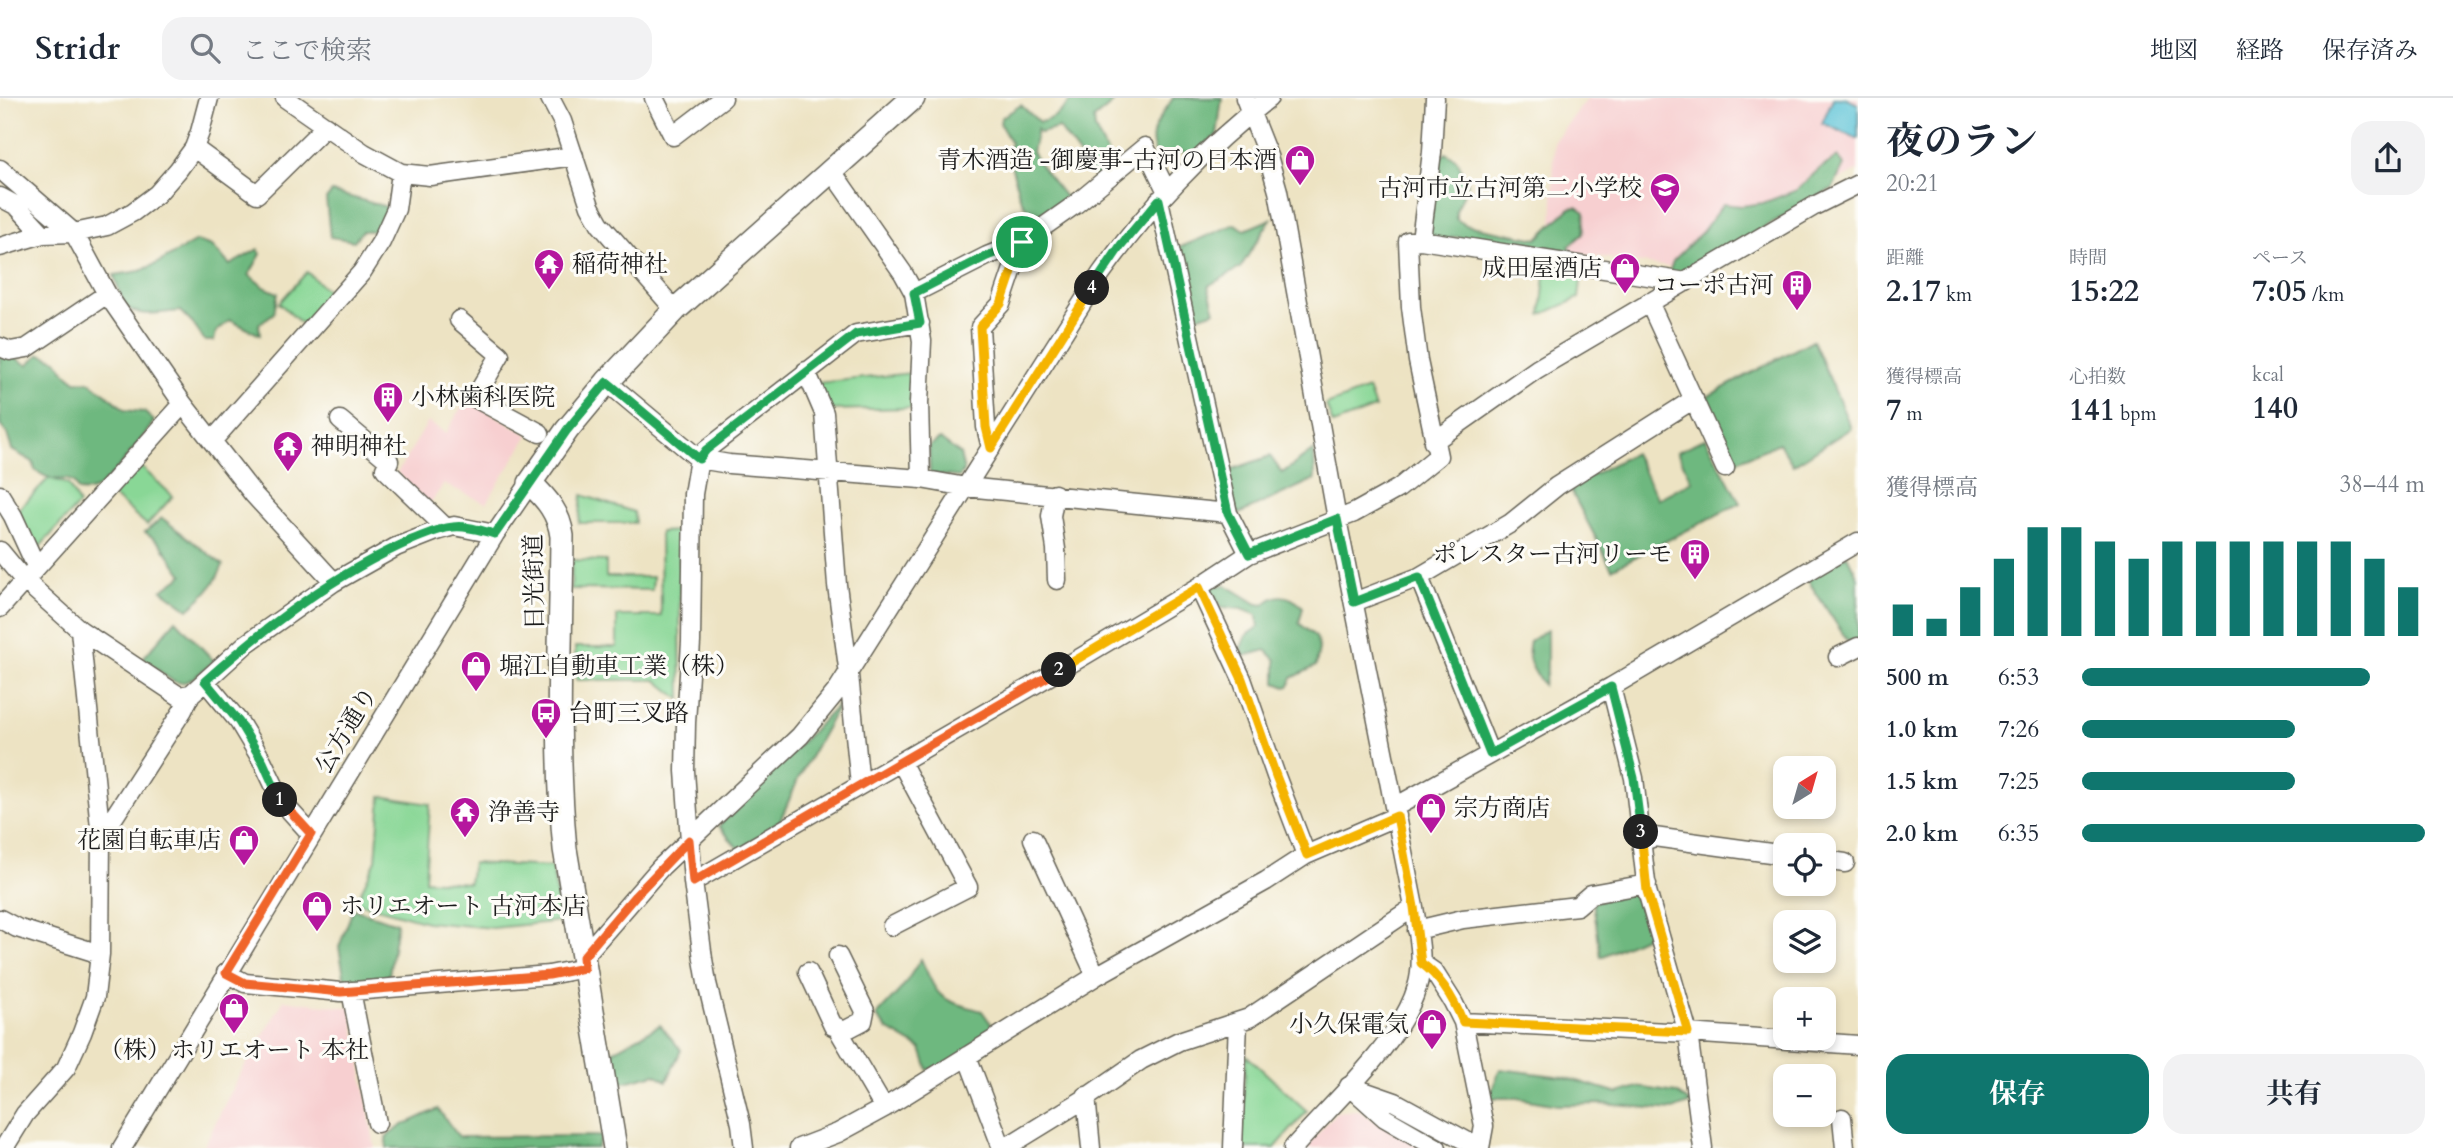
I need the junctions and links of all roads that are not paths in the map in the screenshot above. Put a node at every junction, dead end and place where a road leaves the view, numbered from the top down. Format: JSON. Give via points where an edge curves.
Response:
{"nodes":[{"id":1,"x":209,"y":98,"type":"edge"},
{"id":2,"x":285,"y":98,"type":"edge"},
{"id":3,"x":550,"y":98,"type":"edge"},
{"id":4,"x":654,"y":98,"type":"edge"},
{"id":5,"x":723,"y":98,"type":"edge"},
{"id":6,"x":913,"y":98,"type":"edge"},
{"id":7,"x":1269,"y":98,"type":"edge"},
{"id":8,"x":1436,"y":98,"type":"edge"},
{"id":9,"x":1248,"y":105,"type":"edge"},
{"id":10,"x":326,"y":127,"type":"junction"},
{"id":11,"x":194,"y":148,"type":"junction"},
{"id":12,"x":574,"y":156,"type":"junction"},
{"id":13,"x":0,"y":169,"type":"edge"},
{"id":14,"x":831,"y":170,"type":"junction"},
{"id":15,"x":401,"y":173,"type":"junction"},
{"id":16,"x":1857,"y":187,"type":"edge"},
{"id":17,"x":1163,"y":196,"type":"junction"},
{"id":18,"x":0,"y":197,"type":"edge"},
{"id":19,"x":74,"y":233,"type":"junction"},
{"id":20,"x":43,"y":234,"type":"junction"},
{"id":21,"x":1422,"y":240,"type":"junction"},
{"id":22,"x":1022,"y":242,"type":"junction"},
{"id":23,"x":0,"y":247,"type":"edge"},
{"id":24,"x":1686,"y":282,"type":"junction"},
{"id":25,"x":914,"y":293,"type":"junction"},
{"id":26,"x":107,"y":294,"type":"junction"},
{"id":27,"x":1649,"y":302,"type":"junction"},
{"id":28,"x":675,"y":310,"type":"junction"},
{"id":29,"x":459,"y":320,"type":"dead end"},
{"id":30,"x":920,"y":323,"type":"junction"},
{"id":31,"x":0,"y":347,"type":"edge"},
{"id":32,"x":806,"y":371,"type":"junction"},
{"id":33,"x":607,"y":382,"type":"junction"},
{"id":34,"x":1694,"y":400,"type":"junction"},
{"id":35,"x":183,"y":404,"type":"junction"},
{"id":36,"x":340,"y":420,"type":"dead end"},
{"id":37,"x":540,"y":433,"type":"dead end"},
{"id":38,"x":213,"y":440,"type":"junction"},
{"id":39,"x":1433,"y":442,"type":"junction"},
{"id":40,"x":991,"y":448,"type":"junction"},
{"id":41,"x":699,"y":459,"type":"junction"},
{"id":42,"x":1725,"y":468,"type":"dead end"},
{"id":43,"x":828,"y":472,"type":"junction"},
{"id":44,"x":921,"y":479,"type":"junction"},
{"id":45,"x":530,"y":483,"type":"junction"},
{"id":46,"x":966,"y":486,"type":"junction"},
{"id":47,"x":1055,"y":494,"type":"junction"},
{"id":48,"x":0,"y":495,"type":"edge"},
{"id":49,"x":1228,"y":513,"type":"junction"},
{"id":50,"x":1337,"y":519,"type":"junction"},
{"id":51,"x":446,"y":528,"type":"junction"},
{"id":52,"x":495,"y":534,"type":"junction"},
{"id":53,"x":1858,"y":542,"type":"edge"},
{"id":54,"x":0,"y":551,"type":"edge"},
{"id":55,"x":1249,"y":554,"type":"junction"},
{"id":56,"x":30,"y":573,"type":"junction"},
{"id":57,"x":1419,"y":577,"type":"junction"},
{"id":58,"x":1057,"y":580,"type":"dead end"},
{"id":59,"x":334,"y":582,"type":"junction"},
{"id":60,"x":1199,"y":587,"type":"junction"},
{"id":61,"x":1354,"y":602,"type":"junction"},
{"id":62,"x":0,"y":608,"type":"edge"},
{"id":63,"x":80,"y":629,"type":"junction"},
{"id":64,"x":1858,"y":647,"type":"edge"},
{"id":65,"x":1838,"y":657,"type":"dead end"},
{"id":66,"x":849,"y":674,"type":"junction"},
{"id":67,"x":205,"y":681,"type":"junction"},
{"id":68,"x":1611,"y":687,"type":"junction"},
{"id":69,"x":191,"y":694,"type":"junction"},
{"id":70,"x":1490,"y":754,"type":"junction"},
{"id":71,"x":901,"y":762,"type":"junction"},
{"id":72,"x":860,"y":786,"type":"junction"},
{"id":73,"x":1396,"y":811,"type":"junction"},
{"id":74,"x":311,"y":834,"type":"junction"},
{"id":75,"x":101,"y":837,"type":"junction"},
{"id":76,"x":1033,"y":839,"type":"dead end"},
{"id":77,"x":689,"y":840,"type":"junction"},
{"id":78,"x":1642,"y":842,"type":"junction"},
{"id":79,"x":1773,"y":853,"type":"edge"},
{"id":80,"x":1307,"y":855,"type":"junction"},
{"id":81,"x":1836,"y":862,"type":"edge"},
{"id":82,"x":1845,"y":863,"type":"dead end"},
{"id":83,"x":693,"y":882,"type":"junction"},
{"id":84,"x":1647,"y":884,"type":"junction"},
{"id":85,"x":1414,"y":907,"type":"junction"},
{"id":86,"x":0,"y":919,"type":"edge"},
{"id":87,"x":892,"y":926,"type":"dead end"},
{"id":88,"x":1417,"y":930,"type":"junction"},
{"id":89,"x":100,"y":954,"type":"junction"},
{"id":90,"x":838,"y":956,"type":"dead end"},
{"id":91,"x":584,"y":962,"type":"junction"},
{"id":92,"x":1421,"y":963,"type":"junction"},
{"id":93,"x":808,"y":972,"type":"dead end"},
{"id":94,"x":226,"y":973,"type":"junction"},
{"id":95,"x":1096,"y":976,"type":"junction"},
{"id":96,"x":351,"y":991,"type":"junction"},
{"id":97,"x":1238,"y":1022,"type":"junction"},
{"id":98,"x":1463,"y":1022,"type":"junction"},
{"id":99,"x":1688,"y":1032,"type":"junction"},
{"id":100,"x":840,"y":1033,"type":"junction"},
{"id":101,"x":1858,"y":1045,"type":"edge"},
{"id":102,"x":967,"y":1056,"type":"junction"},
{"id":103,"x":1349,"y":1086,"type":"junction"},
{"id":104,"x":1086,"y":1096,"type":"junction"},
{"id":105,"x":884,"y":1108,"type":"junction"},
{"id":106,"x":1842,"y":1118,"type":"dead end"},
{"id":107,"x":377,"y":1123,"type":"dead end"},
{"id":108,"x":4,"y":1148,"type":"edge"},
{"id":109,"x":122,"y":1148,"type":"edge"},
{"id":110,"x":615,"y":1148,"type":"edge"},
{"id":111,"x":744,"y":1148,"type":"edge"},
{"id":112,"x":799,"y":1148,"type":"edge"},
{"id":113,"x":1003,"y":1148,"type":"edge"},
{"id":114,"x":1091,"y":1148,"type":"edge"},
{"id":115,"x":1233,"y":1148,"type":"edge"},
{"id":116,"x":1293,"y":1148,"type":"edge"},
{"id":117,"x":1437,"y":1148,"type":"edge"},
{"id":118,"x":1479,"y":1148,"type":"edge"},
{"id":119,"x":1703,"y":1148,"type":"edge"},
{"id":120,"x":1845,"y":1148,"type":"edge"}],
"edges":[{"from":1,"to":11,"type":"street"},
{"from":2,"to":10,"type":"street"},
{"from":3,"to":12,"type":"street"},
{"from":4,"to":5,"type":"street","via":[[673,136]]},
{"from":6,"to":14,"type":"main road"},
{"from":7,"to":9,"type":"street"},
{"from":8,"to":21,"type":"street"},
{"from":9,"to":17,"type":"street"},
{"from":9,"to":50,"type":"street","via":[[1278,191]]},
{"from":10,"to":11,"type":"street","via":[[257,194]]},
{"from":10,"to":15,"type":"street"},
{"from":11,"to":19,"type":"street","via":[[157,194],[133,212],[107,226]]},
{"from":12,"to":15,"type":"street","via":[[430,176]]},
{"from":12,"to":28,"type":"street","via":[[600,224]]},
{"from":13,"to":19,"type":"street"},
{"from":14,"to":25,"type":"street"},
{"from":14,"to":28,"type":"main road"},
{"from":15,"to":38,"type":"street","via":[[396,209],[362,272]]},
{"from":16,"to":24,"type":"street","via":[[1816,205]]},
{"from":17,"to":22,"type":"street","via":[[1145,147]]},
{"from":17,"to":40,"type":"street","via":[[1100,275]]},
{"from":17,"to":49,"type":"street"},
{"from":18,"to":20,"type":"street","via":[[17,206]]},
{"from":19,"to":20,"type":"street"},
{"from":19,"to":26,"type":"street"},
{"from":20,"to":23,"type":"street"},
{"from":21,"to":24,"type":"street"},
{"from":21,"to":39,"type":"street","via":[[1408,242],[1411,307]]},
{"from":22,"to":25,"type":"street"},
{"from":22,"to":40,"type":"street","via":[[1001,304],[980,327]]},
{"from":24,"to":27,"type":"street"},
{"from":25,"to":30,"type":"street"},
{"from":26,"to":31,"type":"street","via":[[27,348],[10,351]]},
{"from":26,"to":35,"type":"street"},
{"from":27,"to":34,"type":"street"},
{"from":27,"to":39,"type":"street","via":[[1536,369]]},
{"from":28,"to":33,"type":"main road"},
{"from":29,"to":37,"type":"street","via":[[500,355],[475,398]]},
{"from":30,"to":32,"type":"street","via":[[856,334]]},
{"from":30,"to":44,"type":"street"},
{"from":32,"to":41,"type":"street"},
{"from":32,"to":43,"type":"street","via":[[824,413]]},
{"from":33,"to":41,"type":"street"},
{"from":33,"to":45,"type":"main road"},
{"from":34,"to":42,"type":"street"},
{"from":34,"to":57,"type":"street","via":[[1557,486],[1511,523]]},
{"from":35,"to":38,"type":"street"},
{"from":35,"to":56,"type":"street"},
{"from":36,"to":51,"type":"street","via":[[389,461],[386,468]]},
{"from":38,"to":59,"type":"street","via":[[254,495]]},
{"from":39,"to":50,"type":"street","via":[[1438,456],[1399,488]]},
{"from":40,"to":46,"type":"street"},
{"from":41,"to":43,"type":"street"},
{"from":41,"to":77,"type":"street","via":[[692,494],[686,723]]},
{"from":43,"to":44,"type":"street"},
{"from":43,"to":66,"type":"street"},
{"from":44,"to":46,"type":"street"},
{"from":45,"to":52,"type":"street","name":"公方通り"},
{"from":45,"to":91,"type":"main road","name":"日光街道","via":[[548,499],[562,536],[561,808]]},
{"from":46,"to":47,"type":"street"},
{"from":46,"to":66,"type":"street"},
{"from":47,"to":49,"type":"street"},
{"from":47,"to":58,"type":"street","via":[[1051,516]]},
{"from":48,"to":56,"type":"street","via":[[13,516]]},
{"from":49,"to":55,"type":"street"},
{"from":50,"to":55,"type":"street"},
{"from":50,"to":61,"type":"street"},
{"from":51,"to":52,"type":"street"},
{"from":51,"to":59,"type":"street","via":[[396,547]]},
{"from":52,"to":74,"type":"street","name":"公方通り"},
{"from":53,"to":68,"type":"street"},
{"from":54,"to":56,"type":"street"},
{"from":55,"to":60,"type":"street"},
{"from":56,"to":62,"type":"street"},
{"from":56,"to":63,"type":"street"},
{"from":57,"to":61,"type":"street"},
{"from":57,"to":70,"type":"street"},
{"from":59,"to":67,"type":"street","via":[[247,644]]},
{"from":60,"to":71,"type":"street"},
{"from":60,"to":80,"type":"street","via":[[1242,679]]},
{"from":61,"to":73,"type":"street"},
{"from":63,"to":69,"type":"street","via":[[179,696]]},
{"from":63,"to":75,"type":"street"},
{"from":64,"to":65,"type":"street"},
{"from":66,"to":72,"type":"street"},
{"from":66,"to":77,"type":"street","via":[[800,736]]},
{"from":67,"to":69,"type":"street"},
{"from":67,"to":74,"type":"street","via":[[239,722],[282,802]]},
{"from":68,"to":70,"type":"street"},
{"from":68,"to":78,"type":"street","via":[[1634,778]]},
{"from":69,"to":75,"type":"street"},
{"from":70,"to":73,"type":"street"},
{"from":71,"to":72,"type":"street"},
{"from":71,"to":87,"type":"street","via":[[968,887]]},
{"from":72,"to":83,"type":"street"},
{"from":73,"to":80,"type":"street"},
{"from":73,"to":85,"type":"street"},
{"from":74,"to":94,"type":"street","name":"公方通り"},
{"from":75,"to":89,"type":"street"},
{"from":76,"to":95,"type":"street"},
{"from":77,"to":83,"type":"street"},
{"from":77,"to":91,"type":"street","via":[[635,896]]},
{"from":78,"to":79,"type":"street","via":[[1654,837]]},
{"from":78,"to":84,"type":"street"},
{"from":80,"to":95,"type":"street"},
{"from":81,"to":82,"type":"street"},
{"from":83,"to":111,"type":"street","via":[[707,983]]},
{"from":84,"to":88,"type":"street","via":[[1591,894],[1577,906],[1463,919]]},
{"from":84,"to":99,"type":"street"},
{"from":85,"to":88,"type":"street"},
{"from":85,"to":97,"type":"street"},
{"from":86,"to":89,"type":"street"},
{"from":88,"to":92,"type":"street"},
{"from":89,"to":108,"type":"street","via":[[95,997],[66,1068],[25,1114]]},
{"from":90,"to":100,"type":"street","via":[[865,1012],[863,1021]]},
{"from":91,"to":96,"type":"street","via":[[549,975]]},
{"from":91,"to":110,"type":"main road","name":"日光街道"},
{"from":92,"to":98,"type":"street","via":[[1434,972]]},
{"from":92,"to":103,"type":"street","via":[[1418,987],[1408,1010]]},
{"from":93,"to":100,"type":"street"},
{"from":94,"to":96,"type":"street","via":[[245,983]]},
{"from":94,"to":109,"type":"street","name":"公方通り"},
{"from":95,"to":102,"type":"street"},
{"from":96,"to":107,"type":"street"},
{"from":97,"to":104,"type":"street","via":[[1179,1041]]},
{"from":97,"to":115,"type":"street"},
{"from":98,"to":99,"type":"street"},
{"from":98,"to":118,"type":"street","via":[[1484,1126]]},
{"from":99,"to":101,"type":"street"},
{"from":99,"to":119,"type":"street"},
{"from":100,"to":105,"type":"street"},
{"from":102,"to":105,"type":"street"},
{"from":102,"to":113,"type":"street"},
{"from":103,"to":116,"type":"street"},
{"from":103,"to":117,"type":"street","via":[[1385,1118]]},
{"from":103,"to":118,"type":"street","via":[[1395,1102]]},
{"from":104,"to":113,"type":"street"},
{"from":104,"to":114,"type":"street"},
{"from":105,"to":112,"type":"street"},
{"from":106,"to":120,"type":"street"}]}
